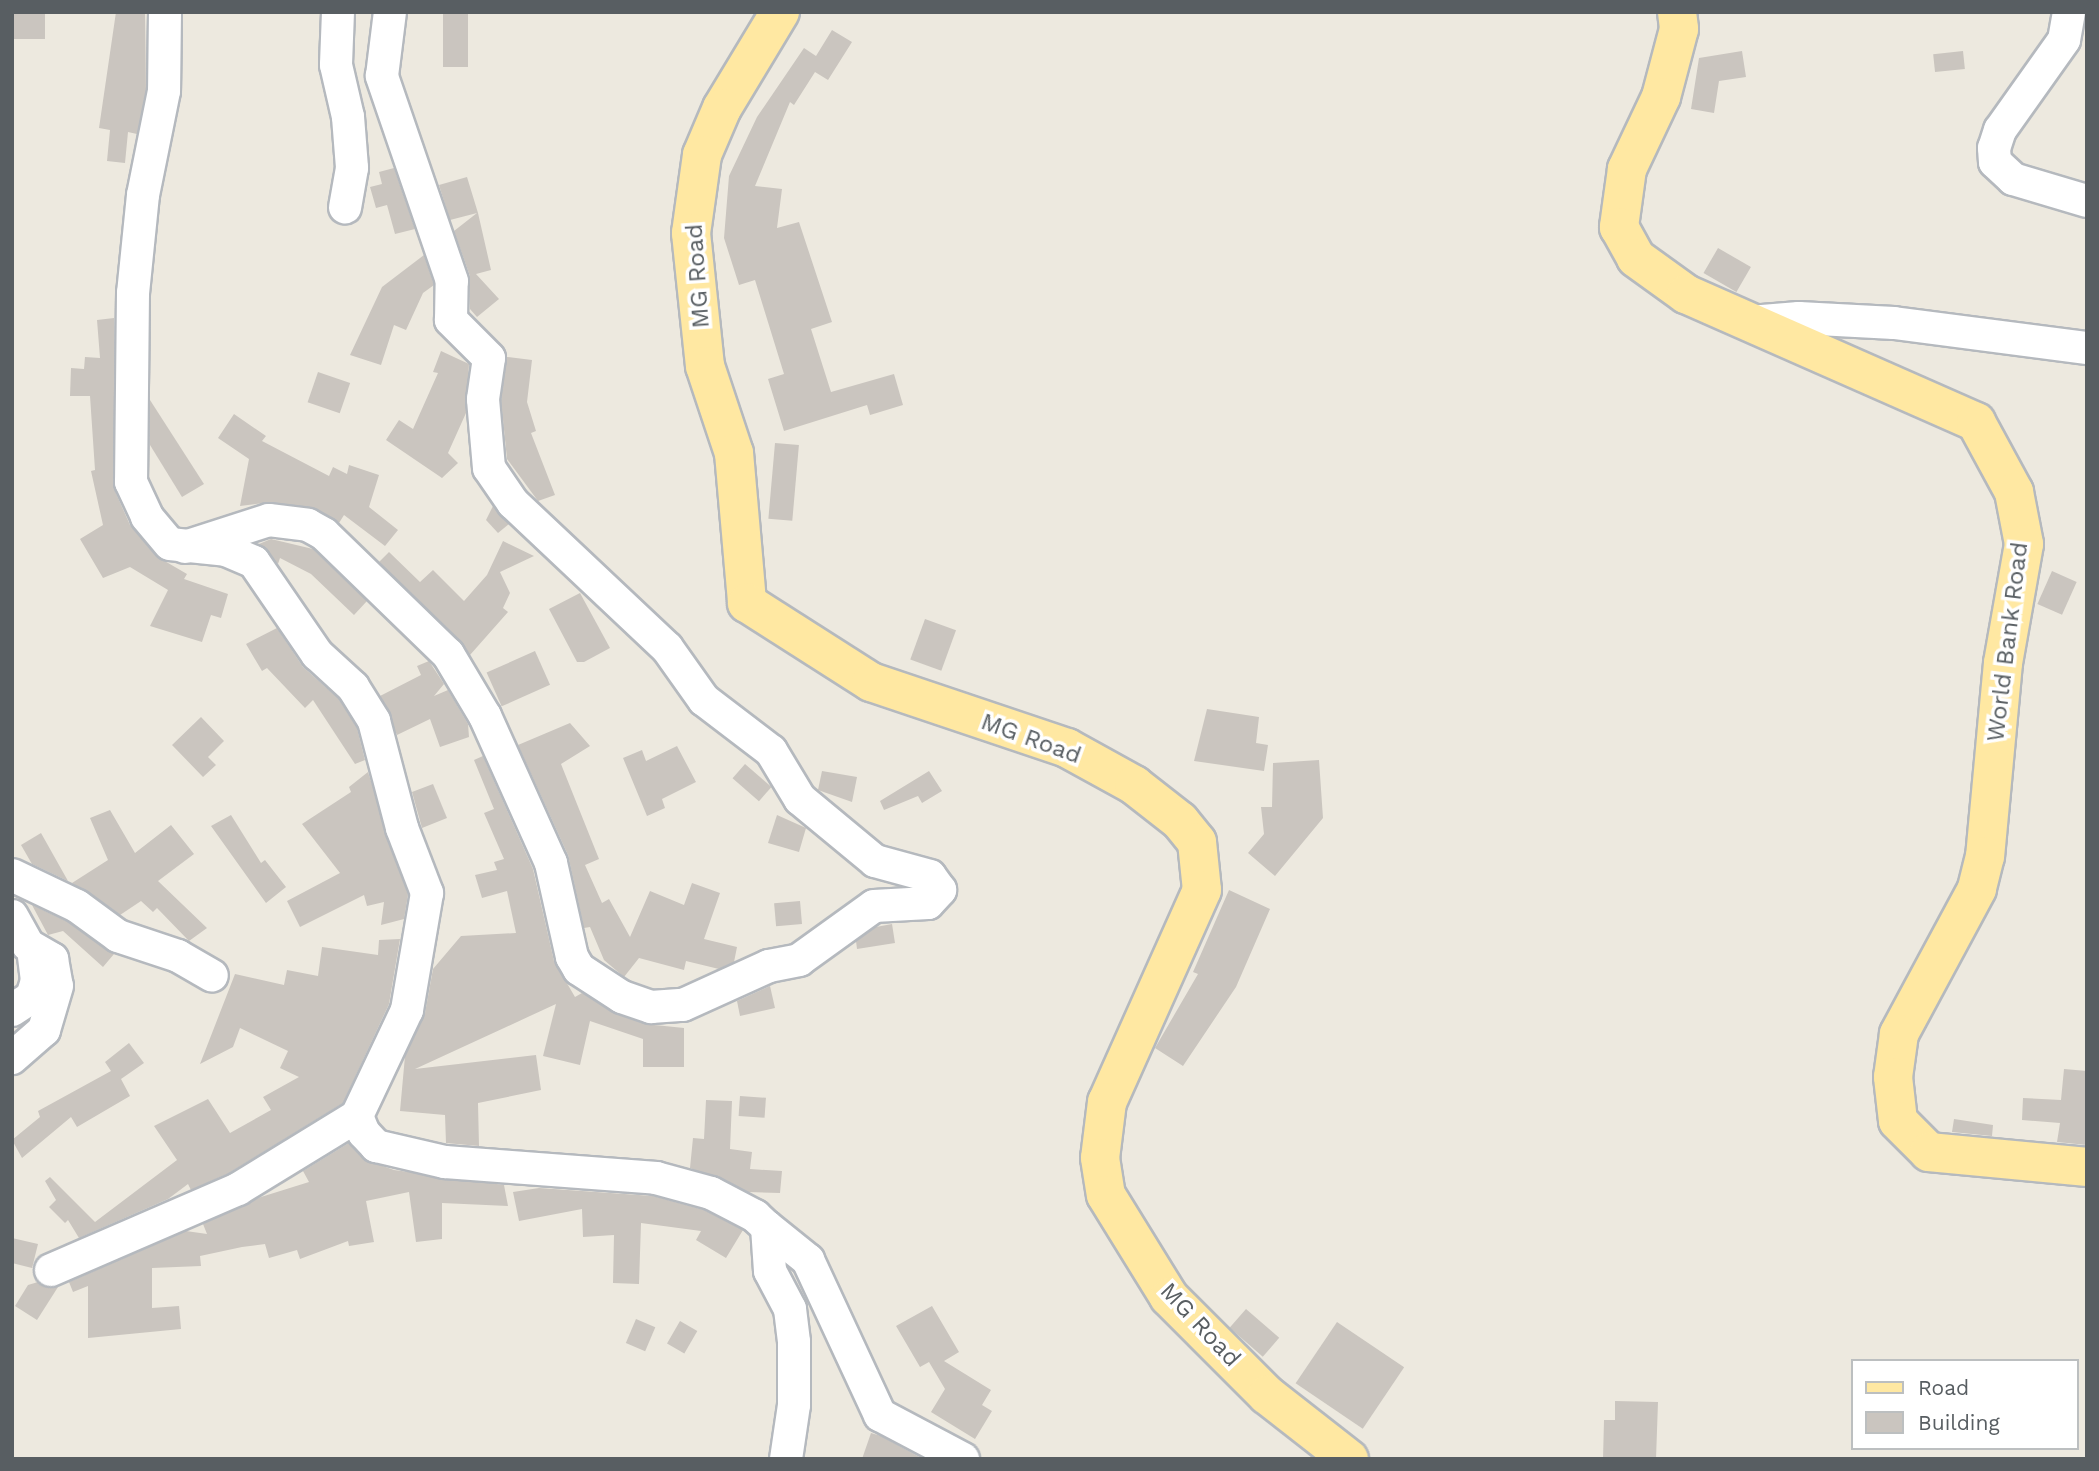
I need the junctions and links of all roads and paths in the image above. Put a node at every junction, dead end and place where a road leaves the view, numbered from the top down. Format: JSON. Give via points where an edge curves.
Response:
{"nodes":[{"id":1,"x":165,"y":12,"type":"edge"},
{"id":2,"x":338,"y":12,"type":"edge"},
{"id":3,"x":390,"y":12,"type":"edge"},
{"id":4,"x":780,"y":12,"type":"edge"},
{"id":5,"x":1677,"y":12,"type":"edge"},
{"id":6,"x":2069,"y":12,"type":"edge"},
{"id":7,"x":2087,"y":201,"type":"edge"},
{"id":8,"x":345,"y":207,"type":"dead end"},
{"id":9,"x":1750,"y":322,"type":"junction"},
{"id":10,"x":2087,"y":348,"type":"edge"},
{"id":11,"x":185,"y":547,"type":"junction"},
{"id":12,"x":12,"y":875,"type":"edge"},
{"id":13,"x":12,"y":916,"type":"edge"},
{"id":14,"x":28,"y":945,"type":"junction"},
{"id":15,"x":212,"y":976,"type":"dead end"},
{"id":16,"x":12,"y":1010,"type":"edge"},
{"id":17,"x":12,"y":1058,"type":"edge"},
{"id":18,"x":357,"y":1116,"type":"junction"},
{"id":19,"x":2087,"y":1167,"type":"edge"},
{"id":20,"x":767,"y":1227,"type":"junction"},
{"id":21,"x":51,"y":1270,"type":"dead end"},
{"id":22,"x":786,"y":1459,"type":"edge"},
{"id":23,"x":962,"y":1459,"type":"edge"},
{"id":24,"x":1349,"y":1459,"type":"edge"}],
"edges":[{"from":1,"to":11,"type":"street","via":[[164,91],[143,195],[133,293],[129,454],[131,482],[147,517],[170,544]]},
{"from":2,"to":8,"type":"street","via":[[337,65],[352,168]]},
{"from":3,"to":11,"type":"street","via":[[382,76],[452,281],[451,320],[489,358],[482,399],[489,468],[513,503],[667,648],[704,700],[771,751],[800,799],[875,861],[930,876],[940,890],[928,903],[874,906],[799,960],[769,967],[683,1005],[651,1007],[622,997],[575,963],[551,863],[485,716],[448,654],[324,534],[308,525],[269,520]]},
{"from":4,"to":24,"type":"main road","name":"MG Road","via":[[722,108],[702,155],[691,233],[705,366],[734,453],[747,603],[871,682],[1067,748],[1134,785],[1180,821],[1196,842],[1202,890],[1107,1102],[1100,1158],[1106,1195],[1169,1297],[1267,1395]]},
{"from":5,"to":9,"type":"main road","name":"World Bank Road","via":[[1679,29],[1661,97],[1627,169],[1619,227],[1636,258],[1686,294]]},
{"from":6,"to":7,"type":"street","via":[[2064,40],[2006,120],[1994,148],[1996,162],[2013,179]]},
{"from":9,"to":10,"type":"street","via":[[1799,318],[1894,323]]},
{"from":9,"to":19,"type":"main road","name":"World Bank Road","via":[[1976,422],[2014,492],[2024,544],[2003,663],[1985,856],[1977,889],[1899,1034],[1893,1077],[1898,1121],[1929,1152]]},
{"from":11,"to":18,"type":"street","via":[[226,550],[254,562],[317,654],[354,687],[374,721],[402,828],[418,858],[427,892],[407,1010]]},
{"from":12,"to":15,"type":"street","via":[[77,906],[118,936],[178,956]]},
{"from":13,"to":14,"type":"street"},
{"from":14,"to":16,"type":"street","via":[[37,981],[32,997]]},
{"from":14,"to":17,"type":"street","via":[[52,959],[57,986],[44,1030]]},
{"from":18,"to":20,"type":"street","via":[[376,1146],[397,1153],[445,1162],[656,1178],[739,1205]]},
{"from":18,"to":21,"type":"street","via":[[238,1189]]},
{"from":20,"to":22,"type":"street","via":[[770,1272],[790,1309],[794,1342],[794,1405]]},
{"from":20,"to":23,"type":"street","via":[[808,1259],[880,1415]]}]}
